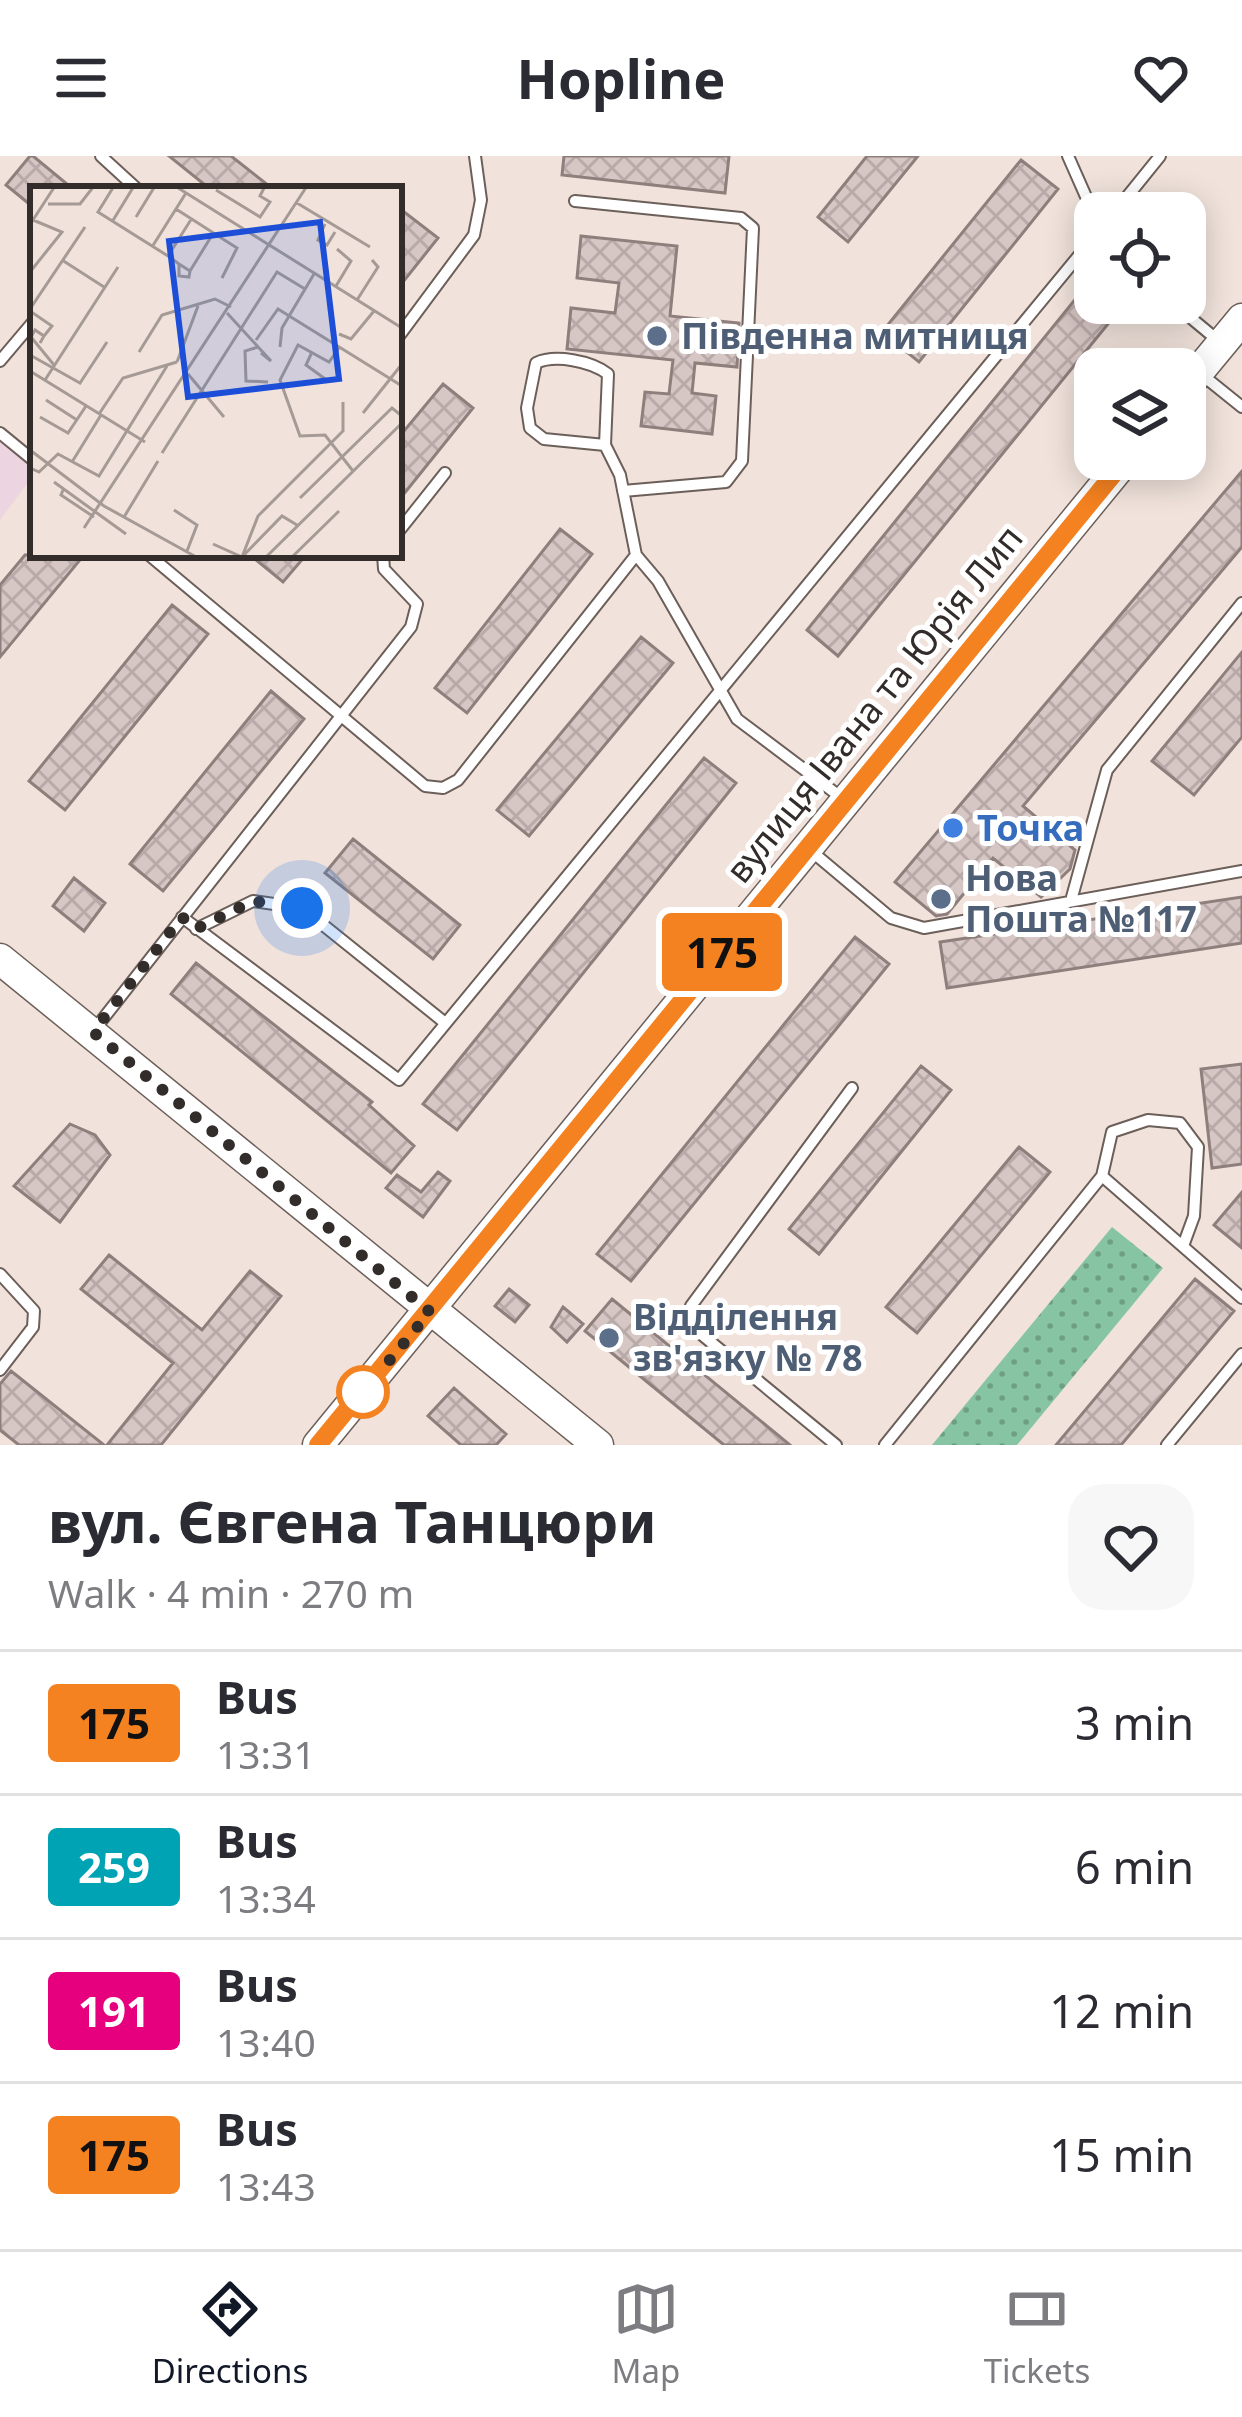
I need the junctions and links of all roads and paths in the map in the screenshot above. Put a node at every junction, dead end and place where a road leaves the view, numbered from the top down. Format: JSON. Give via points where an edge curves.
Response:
{"nodes":[{"id":1,"x":100,"y":156,"type":"edge"},
{"id":2,"x":475,"y":156,"type":"edge"},
{"id":3,"x":1068,"y":156,"type":"edge"},
{"id":4,"x":1160,"y":156,"type":"edge"},
{"id":5,"x":134,"y":186,"type":"edge"},
{"id":6,"x":1084,"y":192,"type":"edge"},
{"id":7,"x":1131,"y":192,"type":"edge"},
{"id":8,"x":575,"y":201,"type":"dead end"},
{"id":9,"x":1074,"y":262,"type":"edge"},
{"id":10,"x":1242,"y":319,"type":"edge"},
{"id":11,"x":1199,"y":324,"type":"edge"},
{"id":12,"x":30,"y":326,"type":"edge"},
{"id":13,"x":402,"y":332,"type":"edge"},
{"id":14,"x":1222,"y":343,"type":"junction"},
{"id":15,"x":0,"y":361,"type":"edge"},
{"id":16,"x":1206,"y":363,"type":"edge"},
{"id":17,"x":1206,"y":387,"type":"edge"},
{"id":18,"x":1242,"y":406,"type":"edge"},
{"id":19,"x":0,"y":433,"type":"edge"},
{"id":20,"x":604,"y":445,"type":"junction"},
{"id":21,"x":30,"y":458,"type":"edge"},
{"id":22,"x":446,"y":473,"type":"dead end"},
{"id":23,"x":1109,"y":480,"type":"edge"},
{"id":24,"x":623,"y":491,"type":"junction"},
{"id":25,"x":402,"y":527,"type":"edge"},
{"id":26,"x":636,"y":555,"type":"junction"},
{"id":27,"x":153,"y":558,"type":"edge"},
{"id":28,"x":383,"y":558,"type":"edge"},
{"id":29,"x":1242,"y":603,"type":"edge"},
{"id":30,"x":720,"y":692,"type":"junction"},
{"id":31,"x":344,"y":713,"type":"junction"},
{"id":32,"x":844,"y":800,"type":"junction"},
{"id":33,"x":806,"y":847,"type":"junction"},
{"id":34,"x":1242,"y":871,"type":"edge"},
{"id":35,"x":1072,"y":897,"type":"junction"},
{"id":36,"x":182,"y":917,"type":"junction"},
{"id":37,"x":196,"y":929,"type":"junction"},
{"id":38,"x":0,"y":959,"type":"edge"},
{"id":39,"x":444,"y":1022,"type":"junction"},
{"id":40,"x":93,"y":1032,"type":"junction"},
{"id":41,"x":852,"y":1088,"type":"dead end"},
{"id":42,"x":1102,"y":1176,"type":"junction"},
{"id":43,"x":1183,"y":1246,"type":"junction"},
{"id":44,"x":0,"y":1274,"type":"edge"},
{"id":45,"x":1242,"y":1298,"type":"edge"},
{"id":46,"x":430,"y":1312,"type":"junction"},
{"id":47,"x":1242,"y":1354,"type":"edge"},
{"id":48,"x":0,"y":1370,"type":"edge"},
{"id":49,"x":318,"y":1445,"type":"edge"},
{"id":50,"x":598,"y":1445,"type":"edge"},
{"id":51,"x":836,"y":1445,"type":"edge"},
{"id":52,"x":884,"y":1445,"type":"edge"},
{"id":53,"x":1167,"y":1445,"type":"edge"}],
"edges":[{"from":1,"to":5,"type":"lane"},
{"from":2,"to":13,"type":"lane","via":[[481,200],[473,235]]},
{"from":3,"to":6,"type":"lane"},
{"from":4,"to":7,"type":"lane"},
{"from":8,"to":24,"type":"lane","via":[[741,218],[753,228],[737,472],[726,482]]},
{"from":9,"to":30,"type":"lane"},
{"from":10,"to":14,"type":"street"},
{"from":11,"to":14,"type":"lane"},
{"from":12,"to":15,"type":"lane"},
{"from":14,"to":16,"type":"street"},
{"from":17,"to":18,"type":"lane"},
{"from":19,"to":21,"type":"lane"},
{"from":20,"to":20,"type":"lane","via":[[544,439],[530,428],[536,364],[546,358],[608,374]]},
{"from":20,"to":24,"type":"lane"},
{"from":22,"to":25,"type":"lane"},
{"from":23,"to":32,"type":"street","name":"вулиця Івана та Юрія Лип"},
{"from":24,"to":26,"type":"lane"},
{"from":26,"to":30,"type":"lane"},
{"from":26,"to":31,"type":"lane","via":[[458,780],[425,786]]},
{"from":27,"to":31,"type":"lane"},
{"from":28,"to":31,"type":"lane","via":[[417,604],[412,627]]},
{"from":29,"to":35,"type":"lane","via":[[1108,770]]},
{"from":30,"to":32,"type":"lane","via":[[737,719]]},
{"from":30,"to":39,"type":"lane"},
{"from":31,"to":36,"type":"lane"},
{"from":32,"to":33,"type":"street","name":"вулиця Івана та Юрія Лип"},
{"from":33,"to":35,"type":"lane","via":[[912,928]]},
{"from":33,"to":46,"type":"street","name":"вулиця Івана та Юрія Лип"},
{"from":34,"to":35,"type":"lane"},
{"from":36,"to":37,"type":"lane"},
{"from":36,"to":40,"type":"lane"},
{"from":37,"to":39,"type":"lane","via":[[253,901],[302,908]]},
{"from":37,"to":39,"type":"lane","via":[[399,1080]]},
{"from":38,"to":40,"type":"street"},
{"from":40,"to":46,"type":"street"},
{"from":41,"to":51,"type":"lane","via":[[692,1306],[700,1334]]},
{"from":42,"to":43,"type":"lane"},
{"from":42,"to":43,"type":"lane","via":[[1112,1132],[1148,1120],[1180,1124],[1198,1147],[1194,1216]]},
{"from":42,"to":52,"type":"lane"},
{"from":43,"to":45,"type":"lane"},
{"from":44,"to":48,"type":"lane","via":[[34,1311],[33,1327]]},
{"from":46,"to":49,"type":"street","name":"вулиця Івана та Юрія Лип"},
{"from":46,"to":50,"type":"street"},
{"from":47,"to":53,"type":"lane"}]}
